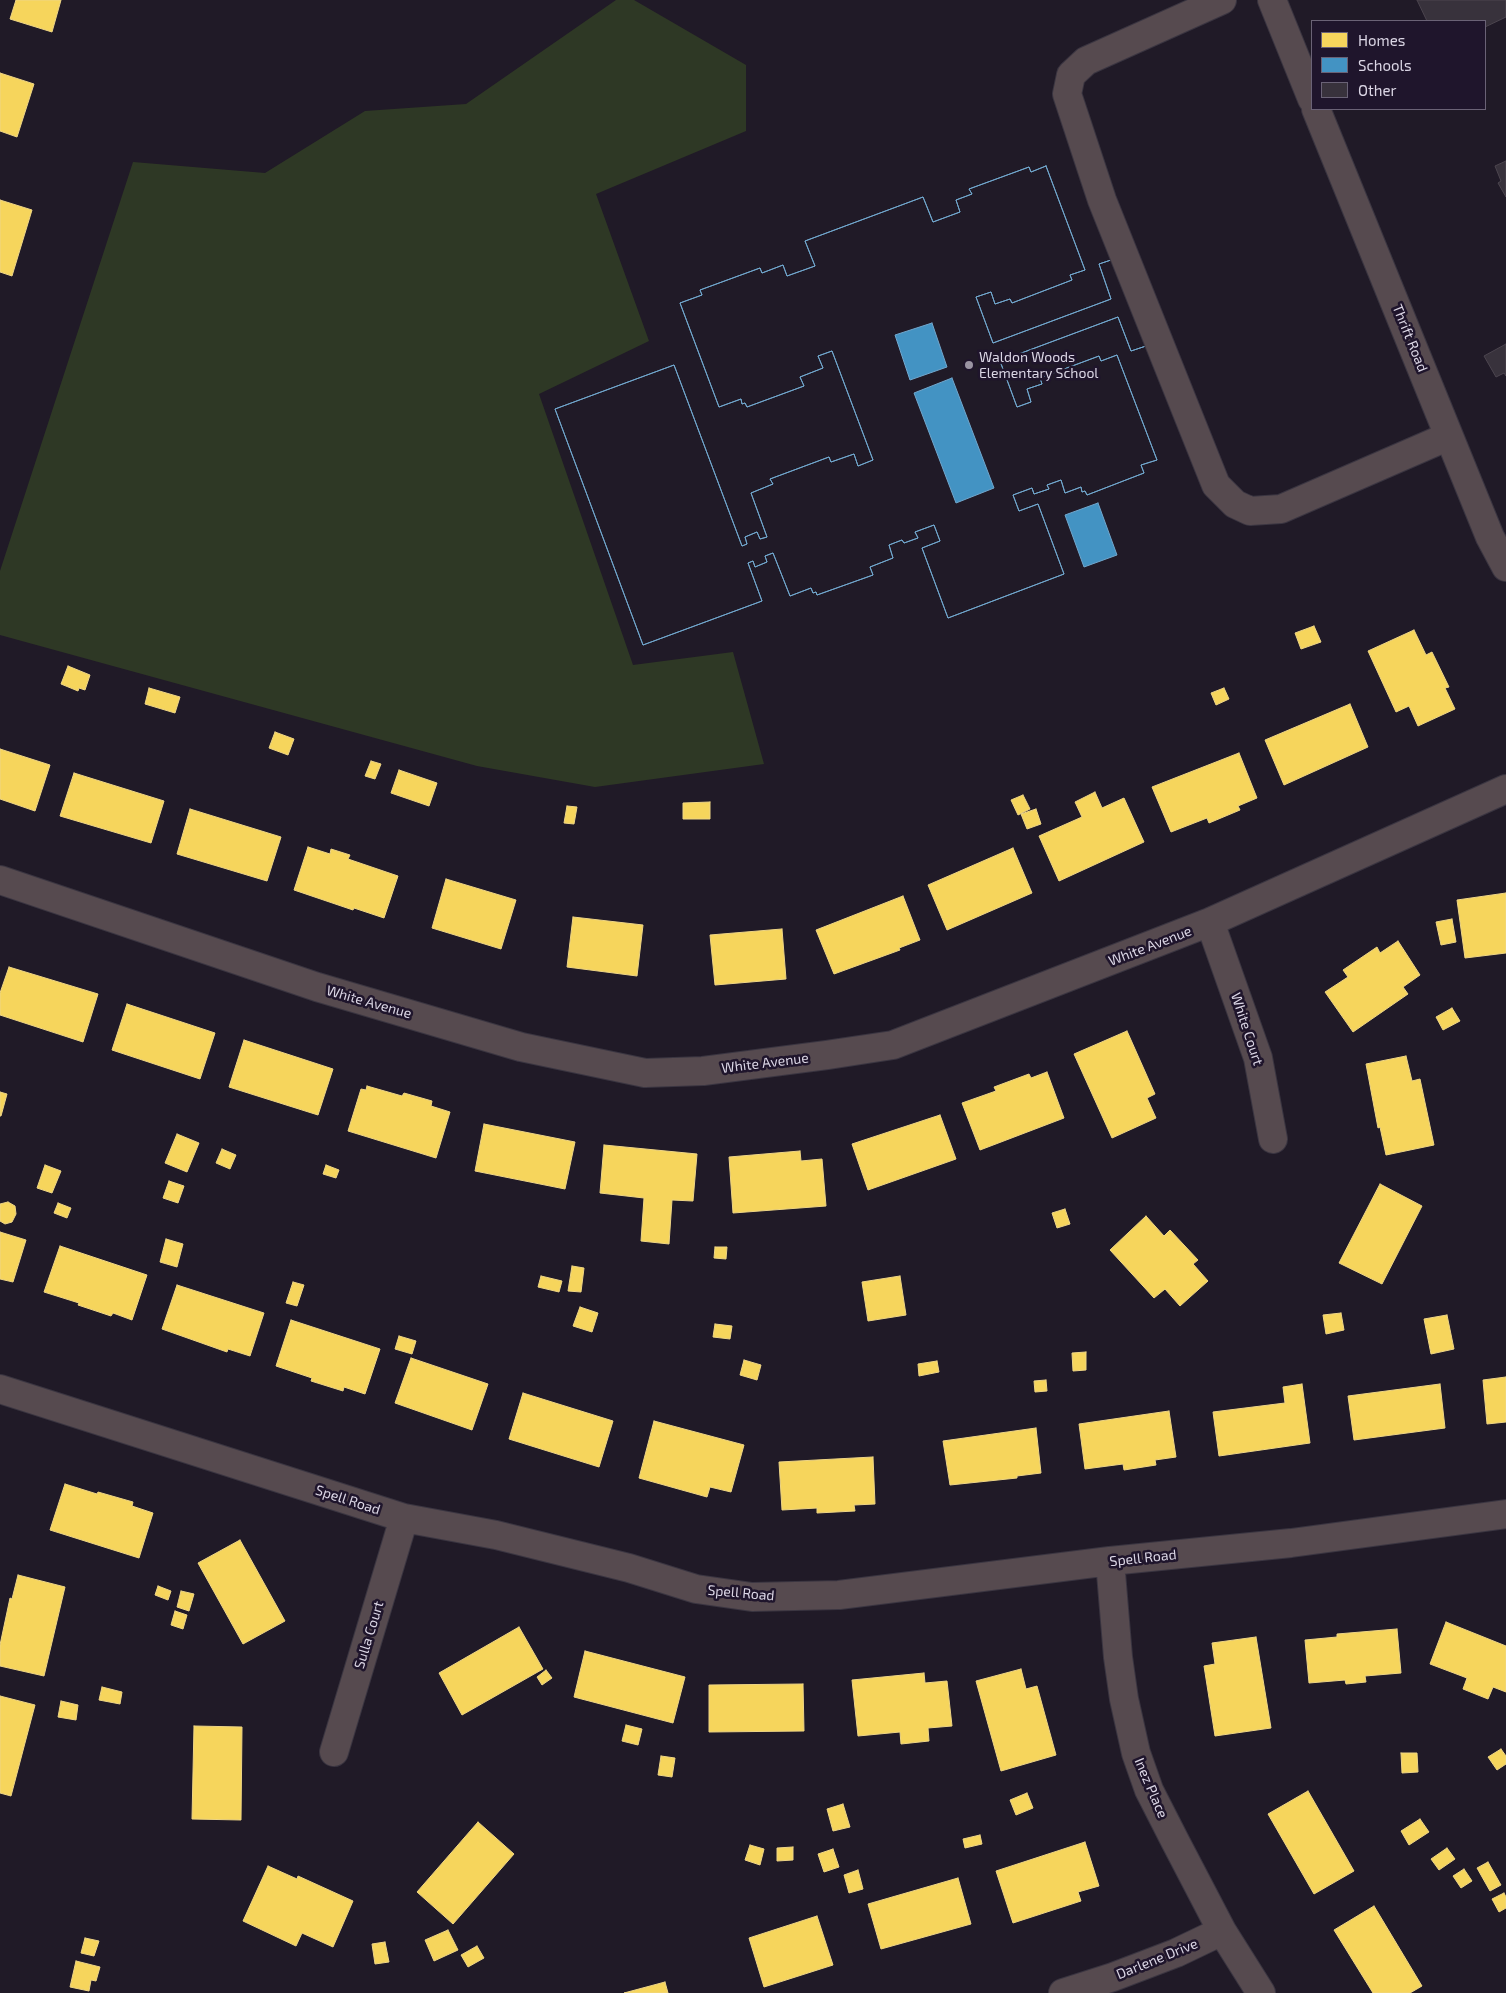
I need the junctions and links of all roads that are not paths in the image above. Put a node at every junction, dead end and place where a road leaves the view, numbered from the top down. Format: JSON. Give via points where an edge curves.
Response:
{"nodes":[{"id":1,"x":1222,"y":0,"type":"edge"},
{"id":2,"x":1272,"y":0,"type":"edge"},
{"id":3,"x":1311,"y":97,"type":"edge"},
{"id":4,"x":1316,"y":110,"type":"edge"},
{"id":5,"x":1449,"y":436,"type":"junction"},
{"id":6,"x":1506,"y":567,"type":"edge"},
{"id":7,"x":1506,"y":790,"type":"edge"},
{"id":8,"x":0,"y":880,"type":"edge"},
{"id":9,"x":1210,"y":922,"type":"junction"},
{"id":10,"x":1273,"y":1139,"type":"dead end"},
{"id":11,"x":0,"y":1390,"type":"edge"},
{"id":12,"x":1506,"y":1514,"type":"edge"},
{"id":13,"x":404,"y":1518,"type":"junction"},
{"id":14,"x":1110,"y":1561,"type":"junction"},
{"id":15,"x":334,"y":1752,"type":"dead end"},
{"id":16,"x":1222,"y":1931,"type":"junction"},
{"id":17,"x":1063,"y":1993,"type":"edge"},
{"id":18,"x":1261,"y":1993,"type":"edge"}],
"edges":[{"from":1,"to":5,"type":"street","via":[[1086,61],[1071,74],[1067,94],[1102,200],[1216,485],[1235,504],[1250,511],[1281,509]]},
{"from":2,"to":3,"type":"street"},
{"from":4,"to":5,"type":"street","name":"Thrift Road"},
{"from":5,"to":6,"type":"street","name":"Thrift Road","via":[[1490,537]]},
{"from":7,"to":9,"type":"street","name":"White Avenue"},
{"from":8,"to":9,"type":"street","name":"White Avenue","via":[[317,987],[521,1047],[645,1073],[703,1071],[893,1045]]},
{"from":9,"to":10,"type":"street","name":"White Court","via":[[1258,1058]]},
{"from":11,"to":13,"type":"street","name":"Spell Road"},
{"from":12,"to":14,"type":"street","name":"Spell Road","via":[[1291,1543]]},
{"from":13,"to":14,"type":"street","name":"Spell Road","via":[[496,1534],[696,1589],[752,1597],[839,1595]]},
{"from":13,"to":15,"type":"street","name":"Sulla Court"},
{"from":14,"to":16,"type":"street","name":"Inez Place","via":[[1118,1657],[1136,1753],[1150,1790]]},
{"from":16,"to":17,"type":"street","name":"Darlene Drive","via":[[1176,1953]]},
{"from":16,"to":18,"type":"street","name":"Inez Place"}]}
